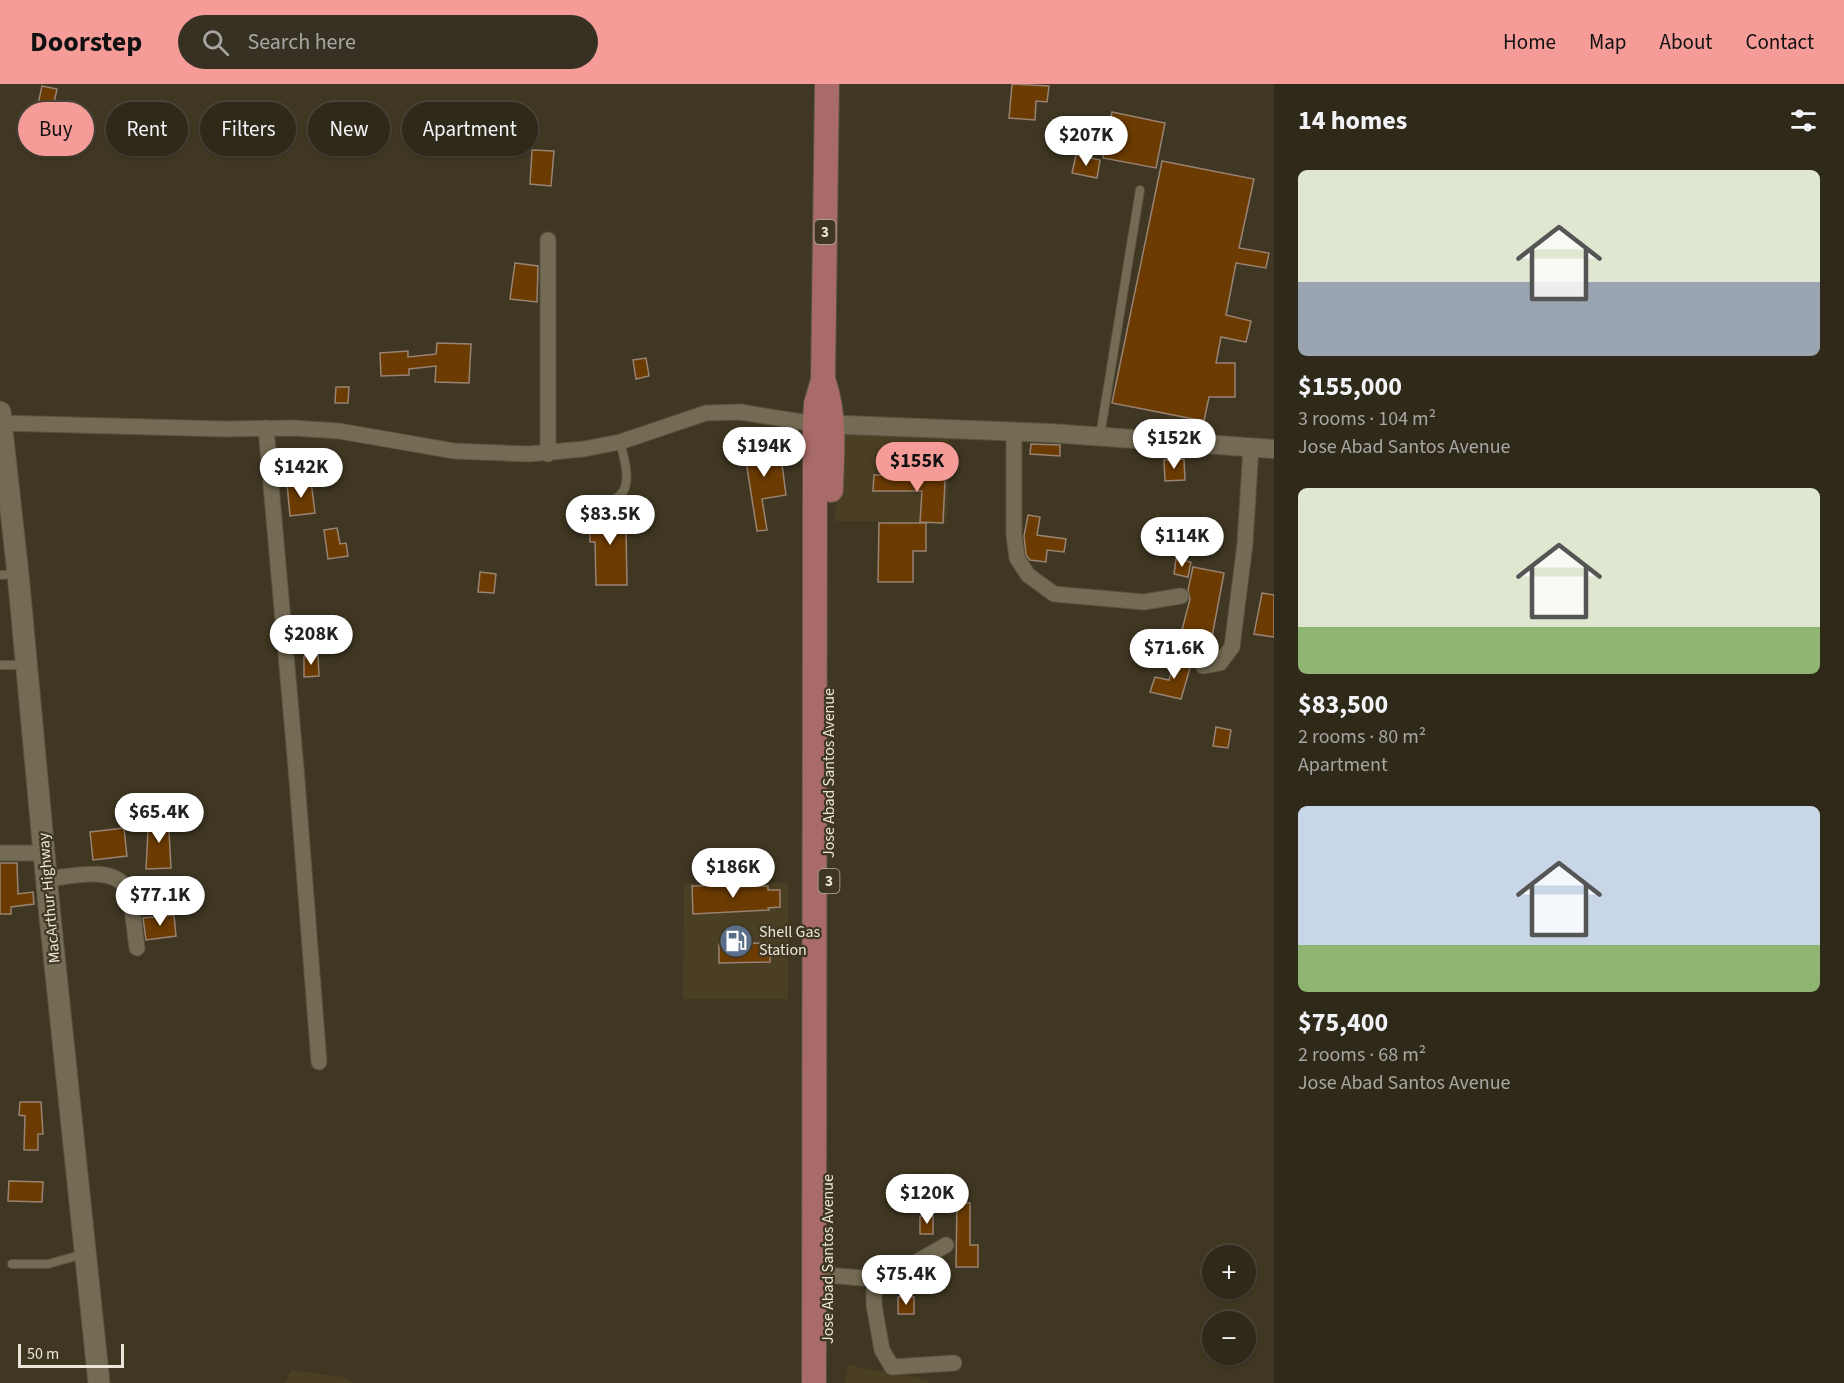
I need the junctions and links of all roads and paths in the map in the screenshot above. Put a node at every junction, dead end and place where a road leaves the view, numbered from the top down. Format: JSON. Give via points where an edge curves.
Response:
{"nodes":[{"id":1,"x":827,"y":84,"type":"edge"},
{"id":2,"x":1140,"y":190,"type":"dead end"},
{"id":3,"x":548,"y":240,"type":"dead end"},
{"id":4,"x":0,"y":412,"type":"edge"},
{"id":5,"x":0,"y":423,"type":"edge"},
{"id":6,"x":824,"y":424,"type":"junction"},
{"id":7,"x":266,"y":428,"type":"junction"},
{"id":8,"x":1014,"y":431,"type":"junction"},
{"id":9,"x":1100,"y":436,"type":"junction"},
{"id":10,"x":620,"y":442,"type":"junction"},
{"id":11,"x":1251,"y":447,"type":"junction"},
{"id":12,"x":1274,"y":449,"type":"edge"},
{"id":13,"x":548,"y":454,"type":"junction"},
{"id":14,"x":2,"y":457,"type":"edge"},
{"id":15,"x":582,"y":506,"type":"dead end"},
{"id":16,"x":9,"y":575,"type":"edge"},
{"id":17,"x":1181,"y":596,"type":"dead end"},
{"id":18,"x":0,"y":665,"type":"edge"},
{"id":19,"x":26,"y":665,"type":"junction"},
{"id":20,"x":1203,"y":666,"type":"dead end"},
{"id":21,"x":0,"y":853,"type":"edge"},
{"id":22,"x":45,"y":853,"type":"junction"},
{"id":23,"x":47,"y":879,"type":"junction"},
{"id":24,"x":137,"y":948,"type":"dead end"},
{"id":25,"x":319,"y":1062,"type":"dead end"},
{"id":26,"x":946,"y":1245,"type":"dead end"},
{"id":27,"x":85,"y":1253,"type":"junction"},
{"id":28,"x":12,"y":1264,"type":"dead end"},
{"id":29,"x":822,"y":1275,"type":"junction"},
{"id":30,"x":874,"y":1279,"type":"junction"},
{"id":31,"x":954,"y":1363,"type":"dead end"},
{"id":32,"x":99,"y":1383,"type":"edge"},
{"id":33,"x":814,"y":1383,"type":"edge"},
{"id":34,"x":828,"y":1383,"type":"edge"}],
"edges":[{"from":1,"to":6,"type":"highway","name":"Jose Abad Santos Avenue","number":"3","via":[[824,380],[832,406]]},
{"from":2,"to":9,"type":"lane"},
{"from":3,"to":13,"type":"street"},
{"from":4,"to":5,"type":"main road","name":"MacArthur Highway"},
{"from":5,"to":7,"type":"street"},
{"from":5,"to":14,"type":"main road","name":"MacArthur Highway"},
{"from":6,"to":8,"type":"street"},
{"from":6,"to":10,"type":"street","via":[[740,412],[706,413]]},
{"from":6,"to":29,"type":"highway","name":"Jose Abad Santos Avenue","number":"3","via":[[830,632]]},
{"from":7,"to":13,"type":"street","via":[[339,431],[454,451]]},
{"from":7,"to":25,"type":"street"},
{"from":8,"to":9,"type":"street"},
{"from":8,"to":17,"type":"street","via":[[1014,535],[1017,558],[1028,575],[1054,594],[1144,602]]},
{"from":9,"to":11,"type":"street"},
{"from":10,"to":13,"type":"street"},
{"from":10,"to":15,"type":"lane","via":[[627,478],[624,490],[615,498]]},
{"from":11,"to":12,"type":"street"},
{"from":11,"to":20,"type":"street","via":[[1245,544],[1232,647],[1220,663]]},
{"from":14,"to":16,"type":"main road","name":"MacArthur Highway"},
{"from":16,"to":19,"type":"main road","name":"MacArthur Highway"},
{"from":18,"to":19,"type":"lane"},
{"from":19,"to":22,"type":"main road","name":"MacArthur Highway"},
{"from":21,"to":22,"type":"street"},
{"from":22,"to":23,"type":"main road","name":"MacArthur Highway"},
{"from":23,"to":24,"type":"street","via":[[104,873],[117,879],[127,888]]},
{"from":23,"to":27,"type":"main road","name":"MacArthur Highway"},
{"from":26,"to":30,"type":"street","via":[[915,1263]]},
{"from":27,"to":28,"type":"lane","via":[[48,1264]]},
{"from":27,"to":32,"type":"main road","name":"MacArthur Highway"},
{"from":29,"to":30,"type":"street"},
{"from":29,"to":33,"type":"highway","name":"Jose Abad Santos Avenue","number":"3"},
{"from":29,"to":34,"type":"highway","name":"Jose Abad Santos Avenue","number":"3"},
{"from":30,"to":31,"type":"street","via":[[882,1350],[892,1366]]}]}
